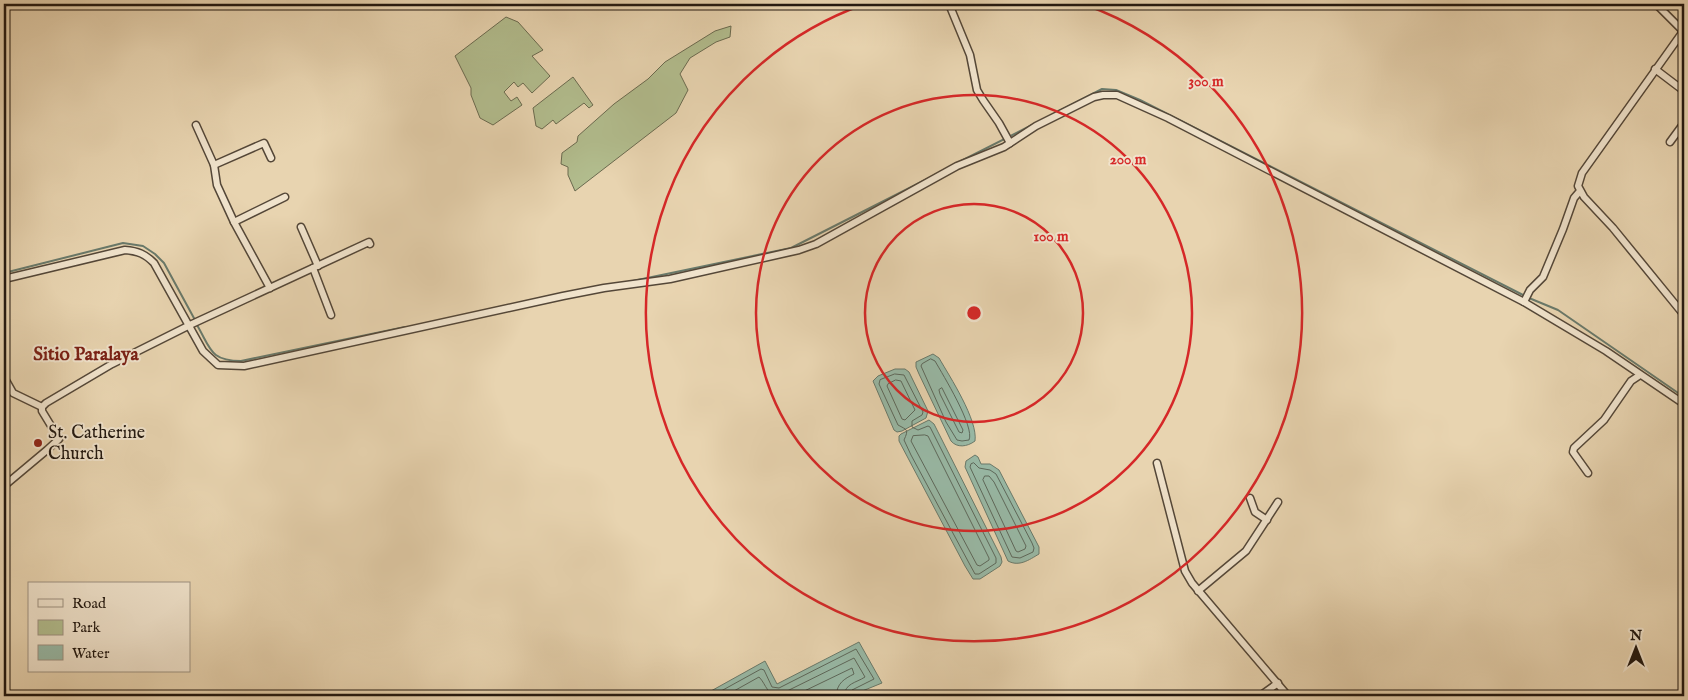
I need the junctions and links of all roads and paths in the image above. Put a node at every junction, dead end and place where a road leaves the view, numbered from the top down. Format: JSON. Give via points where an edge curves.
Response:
{"nodes":[{"id":1,"x":949,"y":4,"type":"edge"},
{"id":2,"x":1656,"y":4,"type":"edge"},
{"id":3,"x":1684,"y":30,"type":"edge"},
{"id":4,"x":1655,"y":69,"type":"junction"},
{"id":5,"x":1684,"y":91,"type":"edge"},
{"id":6,"x":1684,"y":123,"type":"edge"},
{"id":7,"x":196,"y":125,"type":"dead end"},
{"id":8,"x":1008,"y":140,"type":"junction"},
{"id":9,"x":1670,"y":142,"type":"dead end"},
{"id":10,"x":271,"y":158,"type":"dead end"},
{"id":11,"x":214,"y":165,"type":"junction"},
{"id":12,"x":1580,"y":191,"type":"junction"},
{"id":13,"x":285,"y":197,"type":"dead end"},
{"id":14,"x":234,"y":222,"type":"junction"},
{"id":15,"x":301,"y":227,"type":"dead end"},
{"id":16,"x":370,"y":244,"type":"dead end"},
{"id":17,"x":316,"y":267,"type":"junction"},
{"id":18,"x":4,"y":279,"type":"edge"},
{"id":19,"x":270,"y":288,"type":"junction"},
{"id":20,"x":1524,"y":302,"type":"junction"},
{"id":21,"x":331,"y":315,"type":"dead end"},
{"id":22,"x":1684,"y":315,"type":"edge"},
{"id":23,"x":189,"y":326,"type":"junction"},
{"id":24,"x":1640,"y":375,"type":"junction"},
{"id":25,"x":4,"y":377,"type":"edge"},
{"id":26,"x":1684,"y":404,"type":"edge"},
{"id":27,"x":42,"y":407,"type":"junction"},
{"id":28,"x":1157,"y":463,"type":"dead end"},
{"id":29,"x":1588,"y":473,"type":"dead end"},
{"id":30,"x":4,"y":486,"type":"edge"},
{"id":31,"x":1250,"y":498,"type":"dead end"},
{"id":32,"x":1278,"y":502,"type":"dead end"},
{"id":33,"x":1267,"y":520,"type":"junction"},
{"id":34,"x":1198,"y":591,"type":"junction"},
{"id":35,"x":1278,"y":683,"type":"junction"},
{"id":36,"x":1260,"y":696,"type":"edge"},
{"id":37,"x":1288,"y":696,"type":"edge"}],
"edges":[{"from":1,"to":8,"type":"street","via":[[970,55],[977,90]]},
{"from":2,"to":3,"type":"street"},
{"from":3,"to":4,"type":"street"},
{"from":4,"to":5,"type":"street"},
{"from":4,"to":12,"type":"street","via":[[1582,173]]},
{"from":6,"to":9,"type":"street"},
{"from":7,"to":11,"type":"street"},
{"from":8,"to":20,"type":"street","via":[[1094,97],[1117,95],[1245,157]]},
{"from":8,"to":23,"type":"street","via":[[816,244],[783,254],[670,279],[563,296],[244,366],[218,365],[203,350]]},
{"from":10,"to":11,"type":"street","via":[[264,143]]},
{"from":11,"to":14,"type":"street","via":[[217,185]]},
{"from":12,"to":20,"type":"street","via":[[1574,198],[1543,277]]},
{"from":12,"to":22,"type":"street"},
{"from":13,"to":14,"type":"street"},
{"from":14,"to":19,"type":"street"},
{"from":15,"to":17,"type":"street"},
{"from":16,"to":17,"type":"street"},
{"from":17,"to":19,"type":"street"},
{"from":17,"to":21,"type":"street"},
{"from":18,"to":23,"type":"street","via":[[125,250],[137,251],[154,263]]},
{"from":19,"to":23,"type":"street"},
{"from":20,"to":24,"type":"street"},
{"from":23,"to":27,"type":"street","via":[[112,364]]},
{"from":24,"to":26,"type":"street"},
{"from":24,"to":29,"type":"street","via":[[1631,381],[1604,420],[1574,448],[1573,452]]},
{"from":25,"to":27,"type":"street","via":[[13,394]]},
{"from":27,"to":30,"type":"street","via":[[59,439]]},
{"from":28,"to":34,"type":"street","via":[[1186,571]]},
{"from":31,"to":33,"type":"street","via":[[1255,512]]},
{"from":32,"to":33,"type":"street"},
{"from":33,"to":34,"type":"street","via":[[1246,551]]},
{"from":34,"to":35,"type":"street"},
{"from":35,"to":36,"type":"street"},
{"from":35,"to":37,"type":"street"}]}
